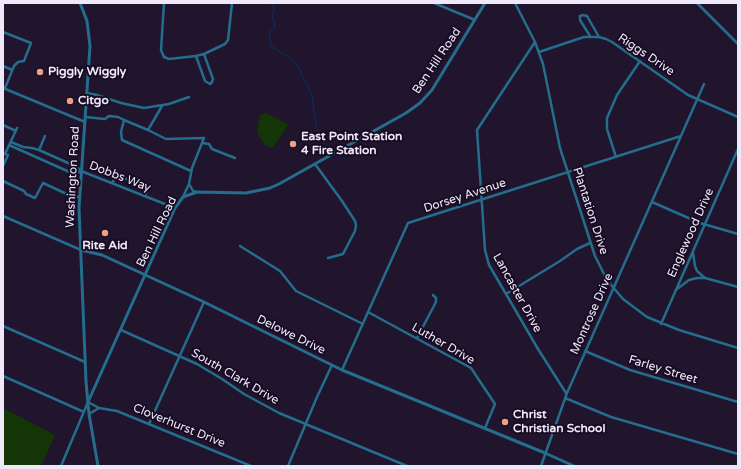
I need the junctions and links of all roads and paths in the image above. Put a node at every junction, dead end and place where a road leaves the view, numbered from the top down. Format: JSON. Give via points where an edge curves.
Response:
{"nodes":[{"id":1,"x":80,"y":3,"type":"edge"},
{"id":2,"x":164,"y":3,"type":"edge"},
{"id":3,"x":232,"y":3,"type":"edge"},
{"id":4,"x":434,"y":3,"type":"edge"},
{"id":5,"x":485,"y":3,"type":"edge"},
{"id":6,"x":515,"y":3,"type":"edge"},
{"id":7,"x":697,"y":3,"type":"edge"},
{"id":8,"x":475,"y":21,"type":"junction"},
{"id":9,"x":4,"y":32,"type":"edge"},
{"id":10,"x":590,"y":36,"type":"junction"},
{"id":11,"x":599,"y":37,"type":"junction"},
{"id":12,"x":535,"y":42,"type":"junction"},
{"id":13,"x":738,"y":44,"type":"edge"},
{"id":14,"x":539,"y":52,"type":"junction"},
{"id":15,"x":204,"y":54,"type":"junction"},
{"id":16,"x":196,"y":56,"type":"junction"},
{"id":17,"x":640,"y":61,"type":"junction"},
{"id":18,"x":3,"y":66,"type":"edge"},
{"id":19,"x":12,"y":70,"type":"junction"},
{"id":20,"x":704,"y":84,"type":"dead end"},
{"id":21,"x":4,"y":88,"type":"edge"},
{"id":22,"x":87,"y":93,"type":"junction"},
{"id":23,"x":190,"y":97,"type":"dead end"},
{"id":24,"x":697,"y":99,"type":"junction"},
{"id":25,"x":162,"y":106,"type":"junction"},
{"id":26,"x":85,"y":117,"type":"junction"},
{"id":27,"x":738,"y":117,"type":"edge"},
{"id":28,"x":124,"y":120,"type":"junction"},
{"id":29,"x":85,"y":122,"type":"junction"},
{"id":30,"x":3,"y":125,"type":"edge"},
{"id":31,"x":148,"y":130,"type":"junction"},
{"id":32,"x":45,"y":136,"type":"dead end"},
{"id":33,"x":681,"y":136,"type":"junction"},
{"id":34,"x":11,"y":142,"type":"junction"},
{"id":35,"x":202,"y":143,"type":"junction"},
{"id":36,"x":9,"y":145,"type":"junction"},
{"id":37,"x":738,"y":149,"type":"edge"},
{"id":38,"x":39,"y":150,"type":"junction"},
{"id":39,"x":5,"y":151,"type":"edge"},
{"id":40,"x":616,"y":157,"type":"junction"},
{"id":41,"x":235,"y":158,"type":"dead end"},
{"id":42,"x":315,"y":164,"type":"junction"},
{"id":43,"x":3,"y":166,"type":"edge"},
{"id":44,"x":81,"y":171,"type":"junction"},
{"id":45,"x":191,"y":171,"type":"junction"},
{"id":46,"x":567,"y":172,"type":"junction"},
{"id":47,"x":3,"y":181,"type":"edge"},
{"id":48,"x":112,"y":183,"type":"junction"},
{"id":49,"x":189,"y":184,"type":"junction"},
{"id":50,"x":197,"y":192,"type":"junction"},
{"id":51,"x":145,"y":196,"type":"junction"},
{"id":52,"x":80,"y":197,"type":"junction"},
{"id":53,"x":183,"y":197,"type":"junction"},
{"id":54,"x":481,"y":200,"type":"junction"},
{"id":55,"x":652,"y":202,"type":"junction"},
{"id":56,"x":175,"y":208,"type":"junction"},
{"id":57,"x":3,"y":216,"type":"edge"},
{"id":58,"x":705,"y":224,"type":"junction"},
{"id":59,"x":738,"y":234,"type":"edge"},
{"id":60,"x":698,"y":240,"type":"junction"},
{"id":61,"x":590,"y":244,"type":"junction"},
{"id":62,"x":240,"y":246,"type":"dead end"},
{"id":63,"x":81,"y":250,"type":"junction"},
{"id":64,"x":328,"y":258,"type":"dead end"},
{"id":65,"x":145,"y":275,"type":"junction"},
{"id":66,"x":705,"y":278,"type":"junction"},
{"id":67,"x":738,"y":287,"type":"edge"},
{"id":68,"x":613,"y":288,"type":"junction"},
{"id":69,"x":676,"y":290,"type":"junction"},
{"id":70,"x":506,"y":294,"type":"junction"},
{"id":71,"x":433,"y":295,"type":"dead end"},
{"id":72,"x":204,"y":302,"type":"junction"},
{"id":73,"x":368,"y":312,"type":"junction"},
{"id":74,"x":363,"y":324,"type":"junction"},
{"id":75,"x":661,"y":324,"type":"junction"},
{"id":76,"x":3,"y":326,"type":"edge"},
{"id":77,"x":120,"y":330,"type":"junction"},
{"id":78,"x":417,"y":338,"type":"junction"},
{"id":79,"x":738,"y":348,"type":"edge"},
{"id":80,"x":585,"y":352,"type":"junction"},
{"id":81,"x":180,"y":356,"type":"junction"},
{"id":82,"x":85,"y":362,"type":"junction"},
{"id":83,"x":332,"y":365,"type":"junction"},
{"id":84,"x":342,"y":370,"type":"junction"},
{"id":85,"x":3,"y":376,"type":"edge"},
{"id":86,"x":567,"y":393,"type":"junction"},
{"id":87,"x":565,"y":398,"type":"junction"},
{"id":88,"x":88,"y":402,"type":"junction"},
{"id":89,"x":738,"y":402,"type":"edge"},
{"id":90,"x":98,"y":408,"type":"junction"},
{"id":91,"x":84,"y":412,"type":"junction"},
{"id":92,"x":89,"y":414,"type":"junction"},
{"id":93,"x":149,"y":424,"type":"junction"},
{"id":94,"x":306,"y":424,"type":"junction"},
{"id":95,"x":485,"y":428,"type":"junction"},
{"id":96,"x":545,"y":453,"type":"junction"},
{"id":97,"x":738,"y":454,"type":"edge"},
{"id":98,"x":61,"y":466,"type":"edge"},
{"id":99,"x":98,"y":466,"type":"edge"},
{"id":100,"x":251,"y":466,"type":"edge"},
{"id":101,"x":288,"y":466,"type":"edge"},
{"id":102,"x":407,"y":466,"type":"edge"},
{"id":103,"x":541,"y":466,"type":"edge"},
{"id":104,"x":574,"y":466,"type":"edge"}],
"edges":[{"from":1,"to":22,"type":"street","name":"Washington Road","via":[[87,21],[90,46]]},
{"from":2,"to":16,"type":"street","via":[[162,54],[169,59]]},
{"from":3,"to":15,"type":"street","via":[[228,40]]},
{"from":4,"to":8,"type":"street"},
{"from":5,"to":8,"type":"street","name":"Ben Hill Road"},
{"from":6,"to":12,"type":"street","name":"Plantation Drive"},
{"from":7,"to":13,"type":"street"},
{"from":8,"to":42,"type":"street","name":"Ben Hill Road","via":[[432,90],[420,102],[406,113]]},
{"from":9,"to":19,"type":"street","via":[[31,43],[24,61],[18,62]]},
{"from":10,"to":11,"type":"street","name":"Riggs Drive"},
{"from":10,"to":11,"type":"street","via":[[580,16],[586,16]]},
{"from":10,"to":14,"type":"street","name":"Riggs Drive"},
{"from":11,"to":17,"type":"street","name":"Riggs Drive","via":[[612,42]]},
{"from":12,"to":14,"type":"street","name":"Plantation Drive"},
{"from":12,"to":54,"type":"street","name":"Lancaster Drive","via":[[477,130]]},
{"from":14,"to":46,"type":"street","name":"Plantation Drive","via":[[547,77]]},
{"from":15,"to":16,"type":"street"},
{"from":15,"to":16,"type":"street","via":[[213,79],[210,84],[205,81]]},
{"from":17,"to":24,"type":"street","name":"Riggs Drive"},
{"from":17,"to":40,"type":"street","via":[[617,95],[607,118],[607,130]]},
{"from":18,"to":19,"type":"street"},
{"from":19,"to":21,"type":"street"},
{"from":20,"to":24,"type":"street","name":"Montrose Drive"},
{"from":21,"to":29,"type":"street"},
{"from":22,"to":25,"type":"street","via":[[144,108]]},
{"from":22,"to":26,"type":"street","name":"Washington Road"},
{"from":23,"to":25,"type":"street"},
{"from":24,"to":27,"type":"street","name":"Riggs Drive"},
{"from":24,"to":33,"type":"street","name":"Montrose Drive"},
{"from":25,"to":31,"type":"street"},
{"from":26,"to":28,"type":"street","via":[[105,119],[109,116]]},
{"from":26,"to":29,"type":"street","name":"Washington Road"},
{"from":28,"to":31,"type":"street"},
{"from":28,"to":45,"type":"street","via":[[122,140]]},
{"from":29,"to":44,"type":"street","name":"Washington Road"},
{"from":30,"to":34,"type":"street","via":[[16,129]]},
{"from":31,"to":35,"type":"street","via":[[166,139],[204,138]]},
{"from":32,"to":38,"type":"street"},
{"from":33,"to":40,"type":"street","name":"Dorsey Avenue"},
{"from":33,"to":55,"type":"street","name":"Montrose Drive"},
{"from":34,"to":36,"type":"street"},
{"from":34,"to":38,"type":"street"},
{"from":35,"to":41,"type":"street"},
{"from":35,"to":45,"type":"street"},
{"from":36,"to":39,"type":"street"},
{"from":36,"to":44,"type":"street","via":[[74,174]]},
{"from":37,"to":58,"type":"street","name":"Englewood Drive"},
{"from":38,"to":44,"type":"street"},
{"from":39,"to":43,"type":"street","via":[[8,155]]},
{"from":40,"to":46,"type":"street","name":"Dorsey Avenue"},
{"from":42,"to":50,"type":"street","name":"Ben Hill Road","via":[[279,184],[260,191]]},
{"from":42,"to":64,"type":"street","via":[[356,225],[343,254]]},
{"from":44,"to":48,"type":"street","name":"Dobbs Way"},
{"from":44,"to":52,"type":"street","name":"Washington Road"},
{"from":45,"to":49,"type":"street"},
{"from":46,"to":54,"type":"street","name":"Dorsey Avenue"},
{"from":46,"to":61,"type":"street","name":"Plantation Drive"},
{"from":47,"to":52,"type":"street","via":[[35,198],[43,183],[71,196]]},
{"from":48,"to":51,"type":"street","name":"Dobbs Way"},
{"from":48,"to":51,"type":"street","via":[[116,177],[121,177],[148,187]]},
{"from":49,"to":50,"type":"street","via":[[193,191]]},
{"from":49,"to":53,"type":"street"},
{"from":50,"to":53,"type":"street","name":"Ben Hill Road"},
{"from":51,"to":56,"type":"street","name":"Dobbs Way"},
{"from":52,"to":63,"type":"street","name":"Washington Road"},
{"from":53,"to":56,"type":"street","name":"Ben Hill Road"},
{"from":54,"to":70,"type":"street","name":"Lancaster Drive","via":[[486,257]]},
{"from":54,"to":73,"type":"street","name":"Dorsey Avenue","via":[[408,223]]},
{"from":55,"to":58,"type":"street"},
{"from":55,"to":68,"type":"street","name":"Montrose Drive"},
{"from":56,"to":65,"type":"street","name":"Ben Hill Road"},
{"from":57,"to":63,"type":"street","name":"Delowe Drive"},
{"from":58,"to":59,"type":"street"},
{"from":58,"to":60,"type":"street","name":"Englewood Drive"},
{"from":60,"to":66,"type":"street","via":[[693,262],[697,271]]},
{"from":60,"to":69,"type":"street","name":"Englewood Drive"},
{"from":61,"to":68,"type":"street","name":"Plantation Drive"},
{"from":61,"to":70,"type":"street","via":[[577,249]]},
{"from":62,"to":74,"type":"street","via":[[280,271],[296,291]]},
{"from":63,"to":65,"type":"street","name":"Delowe Drive","via":[[102,255]]},
{"from":63,"to":82,"type":"street","name":"Washington Road"},
{"from":65,"to":72,"type":"street","name":"Delowe Drive"},
{"from":65,"to":77,"type":"street","name":"Ben Hill Road"},
{"from":66,"to":67,"type":"street"},
{"from":66,"to":69,"type":"street","via":[[689,280]]},
{"from":68,"to":75,"type":"street","name":"Plantation Drive","via":[[635,309]]},
{"from":68,"to":80,"type":"street","name":"Montrose Drive"},
{"from":69,"to":75,"type":"street","name":"Englewood Drive"},
{"from":70,"to":86,"type":"street","name":"Lancaster Drive"},
{"from":71,"to":78,"type":"street","via":[[436,302]]},
{"from":72,"to":81,"type":"street"},
{"from":72,"to":83,"type":"street","name":"Delowe Drive"},
{"from":73,"to":74,"type":"street","name":"Dorsey Avenue"},
{"from":73,"to":78,"type":"street","name":"Luther Drive"},
{"from":74,"to":84,"type":"street","name":"Dorsey Avenue"},
{"from":75,"to":79,"type":"street","name":"Plantation Drive"},
{"from":76,"to":82,"type":"street"},
{"from":77,"to":81,"type":"street","name":"South Clark Drive"},
{"from":77,"to":88,"type":"street","name":"Ben Hill Road"},
{"from":78,"to":95,"type":"street","name":"Luther Drive","via":[[471,368],[495,404]]},
{"from":80,"to":86,"type":"street","name":"Montrose Drive"},
{"from":80,"to":89,"type":"street","name":"Farley Street","via":[[630,370]]},
{"from":81,"to":93,"type":"street"},
{"from":81,"to":94,"type":"street","name":"South Clark Drive","via":[[211,372],[262,405]]},
{"from":82,"to":88,"type":"street","name":"Washington Road"},
{"from":83,"to":84,"type":"street","name":"Delowe Drive"},
{"from":83,"to":94,"type":"street"},
{"from":84,"to":95,"type":"street","name":"Delowe Drive"},
{"from":85,"to":91,"type":"street"},
{"from":86,"to":87,"type":"street","name":"Montrose Drive"},
{"from":87,"to":96,"type":"street","name":"Montrose Drive"},
{"from":87,"to":97,"type":"street","via":[[611,417]]},
{"from":88,"to":90,"type":"street","name":"Cloverhurst Drive"},
{"from":88,"to":91,"type":"street"},
{"from":88,"to":92,"type":"street","name":"Washington Road"},
{"from":90,"to":92,"type":"street"},
{"from":90,"to":93,"type":"street","name":"Cloverhurst Drive","via":[[112,409]]},
{"from":91,"to":98,"type":"street"},
{"from":92,"to":99,"type":"street","name":"Washington Road"},
{"from":93,"to":100,"type":"street","name":"Cloverhurst Drive"},
{"from":94,"to":101,"type":"street"},
{"from":94,"to":102,"type":"street","name":"South Clark Drive"},
{"from":95,"to":96,"type":"street","name":"Delowe Drive"},
{"from":96,"to":103,"type":"street","name":"Montrose Drive"},
{"from":96,"to":104,"type":"street","name":"Delowe Drive"}]}
